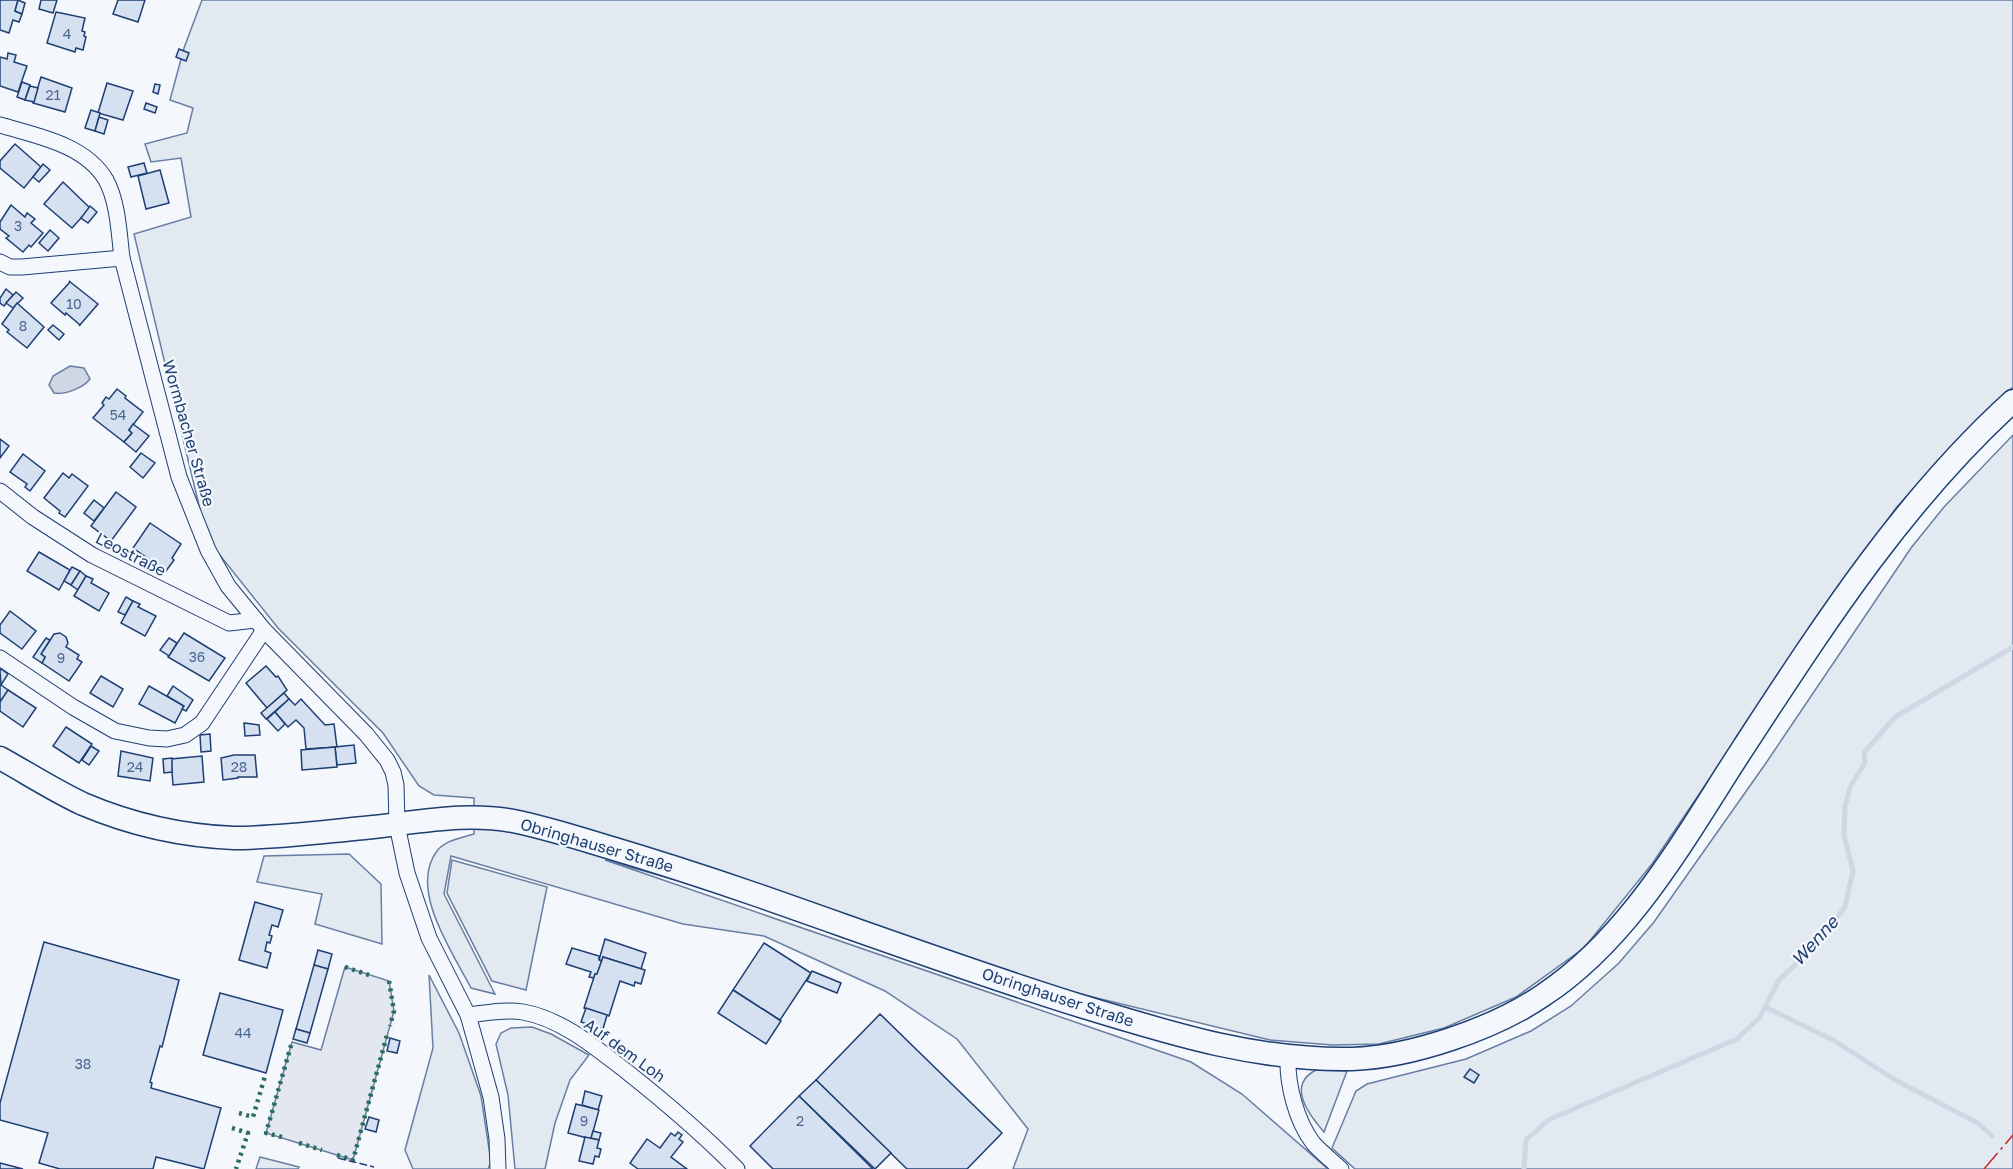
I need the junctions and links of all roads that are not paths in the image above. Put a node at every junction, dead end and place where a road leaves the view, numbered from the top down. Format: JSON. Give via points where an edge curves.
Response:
{"nodes":[{"id":1,"x":0,"y":125,"type":"edge"},
{"id":2,"x":122,"y":258,"type":"junction"},
{"id":3,"x":0,"y":262,"type":"edge"},
{"id":4,"x":2013,"y":401,"type":"edge"},
{"id":5,"x":0,"y":491,"type":"edge"},
{"id":6,"x":260,"y":625,"type":"junction"},
{"id":7,"x":0,"y":658,"type":"edge"},
{"id":8,"x":0,"y":758,"type":"edge"},
{"id":9,"x":398,"y":825,"type":"junction"},
{"id":10,"x":468,"y":1015,"type":"junction"},
{"id":11,"x":1288,"y":1057,"type":"junction"},
{"id":12,"x":498,"y":1169,"type":"edge"},
{"id":13,"x":737,"y":1169,"type":"edge"},
{"id":14,"x":1341,"y":1169,"type":"edge"}],
"edges":[{"from":1,"to":2,"type":"street","name":"Wormbacher Straße","via":[[55,142],[96,167],[113,201]]},
{"from":2,"to":3,"type":"street","via":[[22,267]]},
{"from":2,"to":6,"type":"street","name":"Wormbacher Straße","via":[[190,509],[217,568]]},
{"from":4,"to":11,"type":"street","name":"Obringhauser Straße","via":[[1898,522],[1830,614],[1673,856],[1608,939],[1576,970],[1520,1009],[1461,1035],[1360,1059]]},
{"from":5,"to":6,"type":"street","name":"Leostraße","via":[[92,555],[229,623]]},
{"from":6,"to":7,"type":"street","via":[[202,723],[185,735],[166,739],[115,731]]},
{"from":6,"to":9,"type":"street","name":"Wormbacher Straße","via":[[387,760],[396,785]]},
{"from":8,"to":9,"type":"street","name":"Obringhauser Straße","via":[[97,809],[135,823],[197,835],[238,838]]},
{"from":9,"to":10,"type":"street","via":[[418,909]]},
{"from":9,"to":11,"type":"street","name":"Obringhauser Straße","via":[[478,817],[540,827],[686,870],[1038,993],[1185,1038]]},
{"from":10,"to":12,"type":"street","via":[[491,1097]]},
{"from":10,"to":13,"type":"street","name":"Auf dem Loh","via":[[522,1012],[567,1029],[665,1101]]},
{"from":11,"to":14,"type":"street","via":[[1293,1099],[1302,1122],[1314,1143]]}]}
